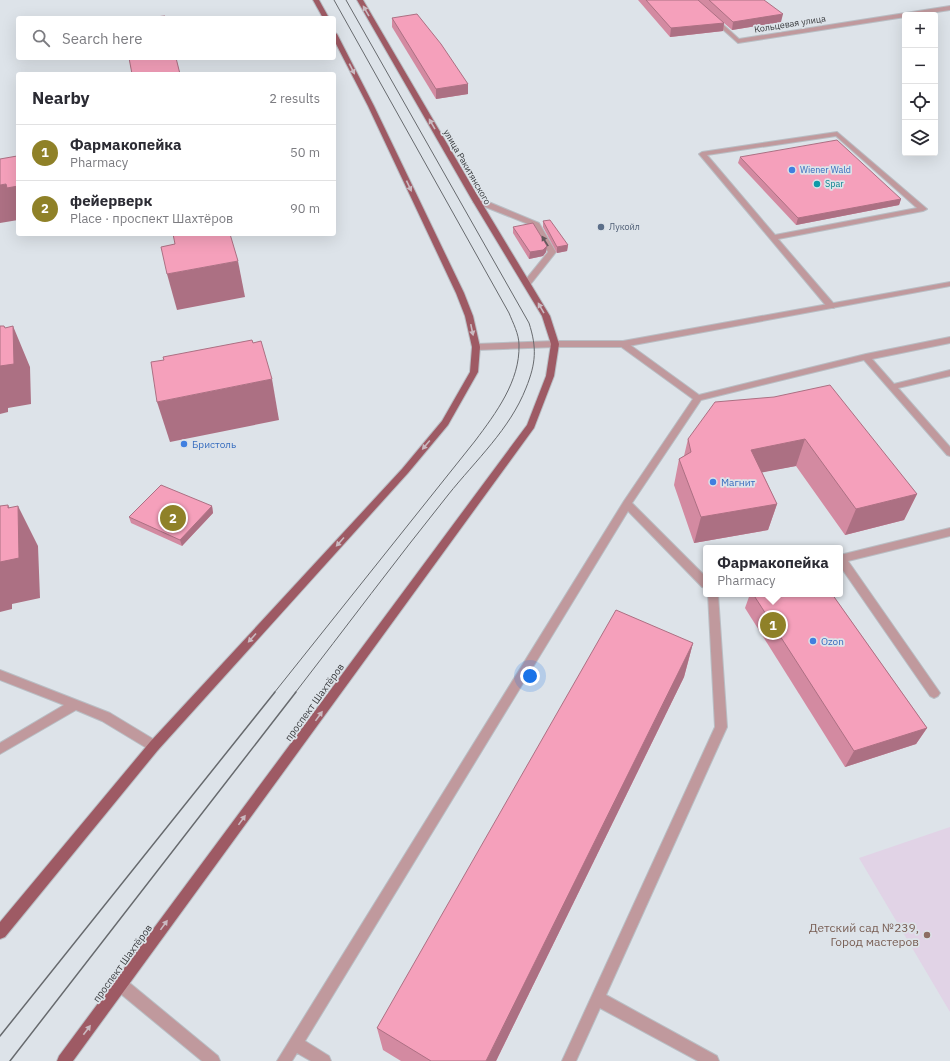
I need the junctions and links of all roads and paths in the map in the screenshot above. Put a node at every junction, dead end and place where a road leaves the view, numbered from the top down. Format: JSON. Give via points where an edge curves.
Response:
{"nodes":[{"id":1,"x":316,"y":0,"type":"edge"},
{"id":2,"x":360,"y":0,"type":"edge"},
{"id":3,"x":693,"y":0,"type":"edge"},
{"id":4,"x":950,"y":8,"type":"edge"},
{"id":5,"x":925,"y":12,"type":"edge"},
{"id":6,"x":325,"y":16,"type":"edge"},
{"id":7,"x":902,"y":16,"type":"edge"},
{"id":8,"x":336,"y":38,"type":"edge"},
{"id":9,"x":476,"y":200,"type":"junction"},
{"id":10,"x":773,"y":238,"type":"junction"},
{"id":11,"x":527,"y":283,"type":"junction"},
{"id":12,"x":950,"y":284,"type":"edge"},
{"id":13,"x":831,"y":306,"type":"junction"},
{"id":14,"x":950,"y":340,"type":"edge"},
{"id":15,"x":555,"y":344,"type":"junction"},
{"id":16,"x":623,"y":344,"type":"junction"},
{"id":17,"x":476,"y":347,"type":"junction"},
{"id":18,"x":866,"y":357,"type":"junction"},
{"id":19,"x":950,"y":373,"type":"edge"},
{"id":20,"x":892,"y":387,"type":"junction"},
{"id":21,"x":698,"y":398,"type":"junction"},
{"id":22,"x":950,"y":453,"type":"edge"},
{"id":23,"x":627,"y":504,"type":"junction"},
{"id":24,"x":950,"y":532,"type":"edge"},
{"id":25,"x":843,"y":558,"type":"edge"},
{"id":26,"x":843,"y":563,"type":"edge"},
{"id":27,"x":703,"y":581,"type":"edge"},
{"id":28,"x":713,"y":597,"type":"edge"},
{"id":29,"x":0,"y":675,"type":"edge"},
{"id":30,"x":934,"y":693,"type":"dead end"},
{"id":31,"x":76,"y":705,"type":"junction"},
{"id":32,"x":154,"y":746,"type":"junction"},
{"id":33,"x":0,"y":749,"type":"edge"},
{"id":34,"x":0,"y":932,"type":"edge"},
{"id":35,"x":121,"y":985,"type":"junction"},
{"id":36,"x":597,"y":998,"type":"junction"},
{"id":37,"x":295,"y":1043,"type":"junction"},
{"id":38,"x":64,"y":1061,"type":"edge"},
{"id":39,"x":213,"y":1061,"type":"edge"},
{"id":40,"x":284,"y":1061,"type":"edge"},
{"id":41,"x":324,"y":1061,"type":"edge"},
{"id":42,"x":569,"y":1061,"type":"edge"},
{"id":43,"x":712,"y":1061,"type":"edge"}],
"edges":[{"from":1,"to":6,"type":"main road"},
{"from":9,"to":2,"type":"main road","name":"улица Ракитянского","one_way":true},
{"from":3,"to":7,"type":"street","name":"Кольцевая улица","via":[[738,41]]},
{"from":4,"to":5,"type":"street","name":"Кольцевая улица"},
{"from":8,"to":17,"type":"main road","one_way":true,"via":[[460,293],[469,316]]},
{"from":9,"to":11,"type":"main road","name":"улица Ракитянского"},
{"from":11,"to":9,"type":"street","one_way":true,"via":[[552,252],[536,225]]},
{"from":10,"to":10,"type":"street","via":[[702,154],[837,134],[923,209]]},
{"from":10,"to":13,"type":"street"},
{"from":15,"to":11,"type":"main road","name":"улица Ракитянского","one_way":true,"via":[[546,316]]},
{"from":12,"to":13,"type":"street"},
{"from":13,"to":16,"type":"street"},
{"from":14,"to":18,"type":"street"},
{"from":15,"to":16,"type":"street"},
{"from":15,"to":17,"type":"street"},
{"from":35,"to":15,"type":"main road","name":"проспект Шахтёров","one_way":true,"via":[[531,426],[550,376]]},
{"from":16,"to":21,"type":"street"},
{"from":17,"to":32,"type":"main road","one_way":true,"via":[[474,372],[445,423]]},
{"from":18,"to":20,"type":"street"},
{"from":18,"to":21,"type":"street"},
{"from":19,"to":20,"type":"street"},
{"from":20,"to":22,"type":"street"},
{"from":21,"to":23,"type":"street"},
{"from":23,"to":27,"type":"street"},
{"from":23,"to":37,"type":"street"},
{"from":24,"to":25,"type":"street"},
{"from":26,"to":30,"type":"street"},
{"from":28,"to":36,"type":"street","via":[[721,727]]},
{"from":29,"to":31,"type":"street"},
{"from":31,"to":32,"type":"street","via":[[106,717]]},
{"from":31,"to":33,"type":"street"},
{"from":32,"to":34,"type":"main road"},
{"from":38,"to":35,"type":"main road","name":"проспект Шахтёров","one_way":true},
{"from":35,"to":39,"type":"street"},
{"from":36,"to":42,"type":"street"},
{"from":36,"to":43,"type":"street"},
{"from":37,"to":40,"type":"street"},
{"from":37,"to":41,"type":"street"}]}
